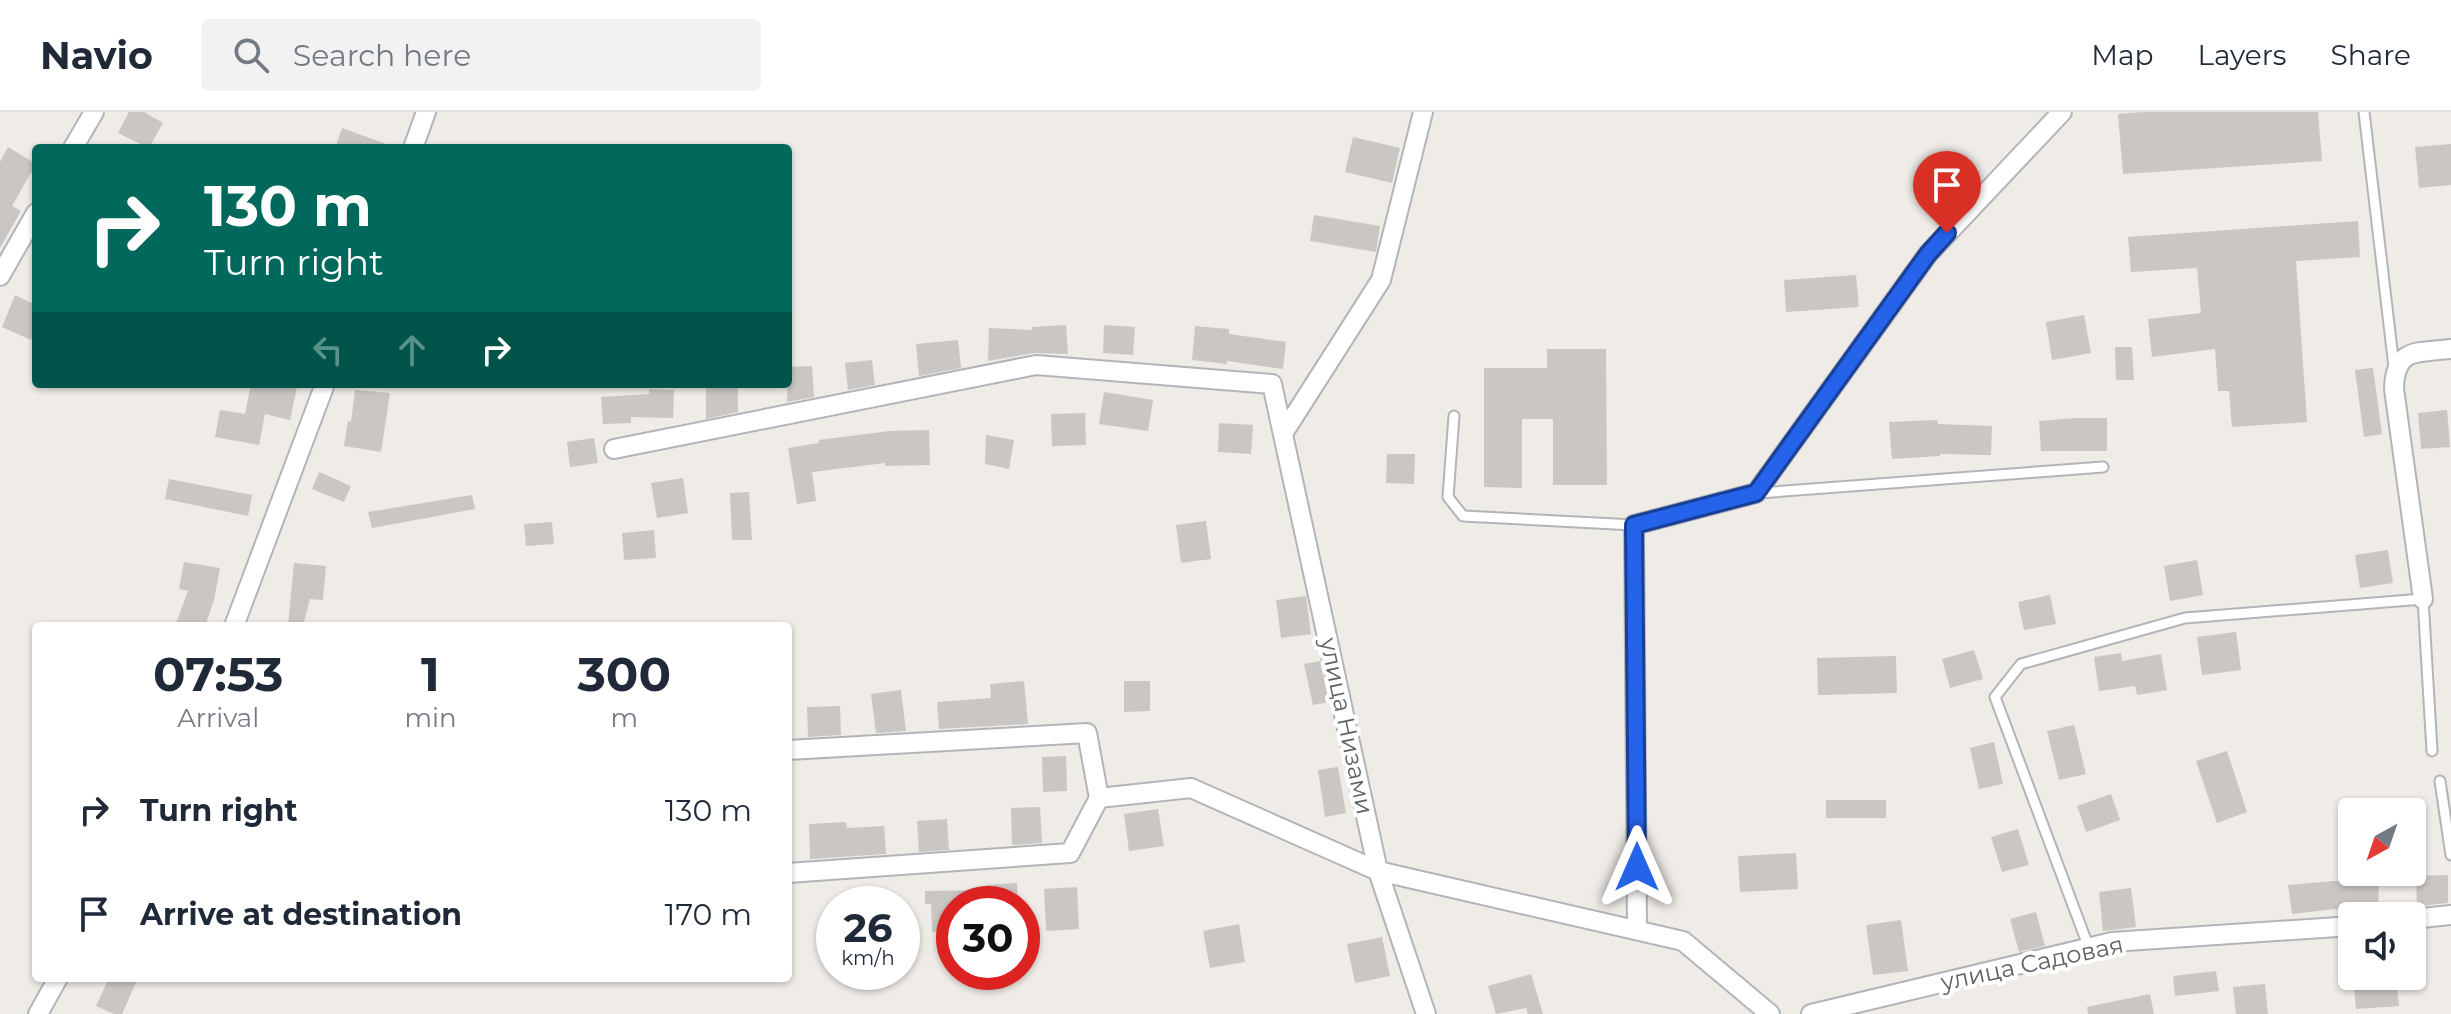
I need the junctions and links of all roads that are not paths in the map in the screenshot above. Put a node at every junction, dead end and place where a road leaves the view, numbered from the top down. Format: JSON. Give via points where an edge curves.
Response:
{"nodes":[{"id":1,"x":94,"y":112,"type":"edge"},
{"id":2,"x":426,"y":112,"type":"edge"},
{"id":3,"x":1423,"y":112,"type":"edge"},
{"id":4,"x":2062,"y":112,"type":"edge"},
{"id":5,"x":2364,"y":112,"type":"edge"},
{"id":6,"x":75,"y":144,"type":"edge"},
{"id":7,"x":414,"y":144,"type":"edge"},
{"id":8,"x":32,"y":220,"type":"edge"},
{"id":9,"x":0,"y":276,"type":"edge"},
{"id":10,"x":2451,"y":349,"type":"edge"},
{"id":11,"x":2395,"y":370,"type":"junction"},
{"id":12,"x":323,"y":388,"type":"edge"},
{"id":13,"x":1454,"y":416,"type":"dead end"},
{"id":14,"x":1284,"y":432,"type":"junction"},
{"id":15,"x":614,"y":449,"type":"dead end"},
{"id":16,"x":2103,"y":467,"type":"dead end"},
{"id":17,"x":1756,"y":493,"type":"junction"},
{"id":18,"x":1634,"y":525,"type":"junction"},
{"id":19,"x":2423,"y":599,"type":"junction"},
{"id":20,"x":236,"y":622,"type":"edge"},
{"id":21,"x":792,"y":750,"type":"edge"},
{"id":22,"x":2432,"y":751,"type":"dead end"},
{"id":23,"x":2440,"y":781,"type":"dead end"},
{"id":24,"x":1099,"y":798,"type":"junction"},
{"id":25,"x":2451,"y":855,"type":"edge"},
{"id":26,"x":1378,"y":871,"type":"junction"},
{"id":27,"x":792,"y":873,"type":"edge"},
{"id":28,"x":2451,"y":915,"type":"edge"},
{"id":29,"x":2426,"y":918,"type":"edge"},
{"id":30,"x":2338,"y":927,"type":"edge"},
{"id":31,"x":1637,"y":929,"type":"junction"},
{"id":32,"x":2089,"y":948,"type":"junction"},
{"id":33,"x":56,"y":982,"type":"edge"},
{"id":34,"x":38,"y":1014,"type":"edge"},
{"id":35,"x":1426,"y":1014,"type":"edge"},
{"id":36,"x":1770,"y":1014,"type":"edge"},
{"id":37,"x":1811,"y":1014,"type":"edge"}],
"edges":[{"from":1,"to":6,"type":"street"},
{"from":2,"to":7,"type":"street"},
{"from":3,"to":14,"type":"street","via":[[1381,280]]},
{"from":4,"to":17,"type":"street","via":[[1928,254]]},
{"from":5,"to":11,"type":"lane"},
{"from":8,"to":9,"type":"street"},
{"from":10,"to":11,"type":"street","via":[[2411,354]]},
{"from":11,"to":19,"type":"street"},
{"from":12,"to":20,"type":"street"},
{"from":13,"to":18,"type":"lane","via":[[1448,497],[1463,516]]},
{"from":14,"to":15,"type":"street","name":"улица Низами","via":[[1272,384],[1036,365]]},
{"from":14,"to":26,"type":"street","name":"улица Низами"},
{"from":16,"to":17,"type":"lane"},
{"from":17,"to":18,"type":"street"},
{"from":18,"to":31,"type":"street"},
{"from":19,"to":22,"type":"lane"},
{"from":19,"to":32,"type":"lane","via":[[2185,618],[2021,664],[1995,697]]},
{"from":21,"to":24,"type":"street","via":[[1087,733]]},
{"from":23,"to":25,"type":"lane"},
{"from":24,"to":26,"type":"street","via":[[1191,788]]},
{"from":24,"to":27,"type":"street","via":[[1070,853]]},
{"from":26,"to":31,"type":"street"},
{"from":26,"to":35,"type":"street","name":"улица Низами"},
{"from":28,"to":29,"type":"street"},
{"from":30,"to":32,"type":"street","name":"улица Садовая","via":[[2112,942]]},
{"from":31,"to":36,"type":"street","via":[[1683,941]]},
{"from":32,"to":37,"type":"street","name":"улица Садовая"},
{"from":33,"to":34,"type":"street"}]}
